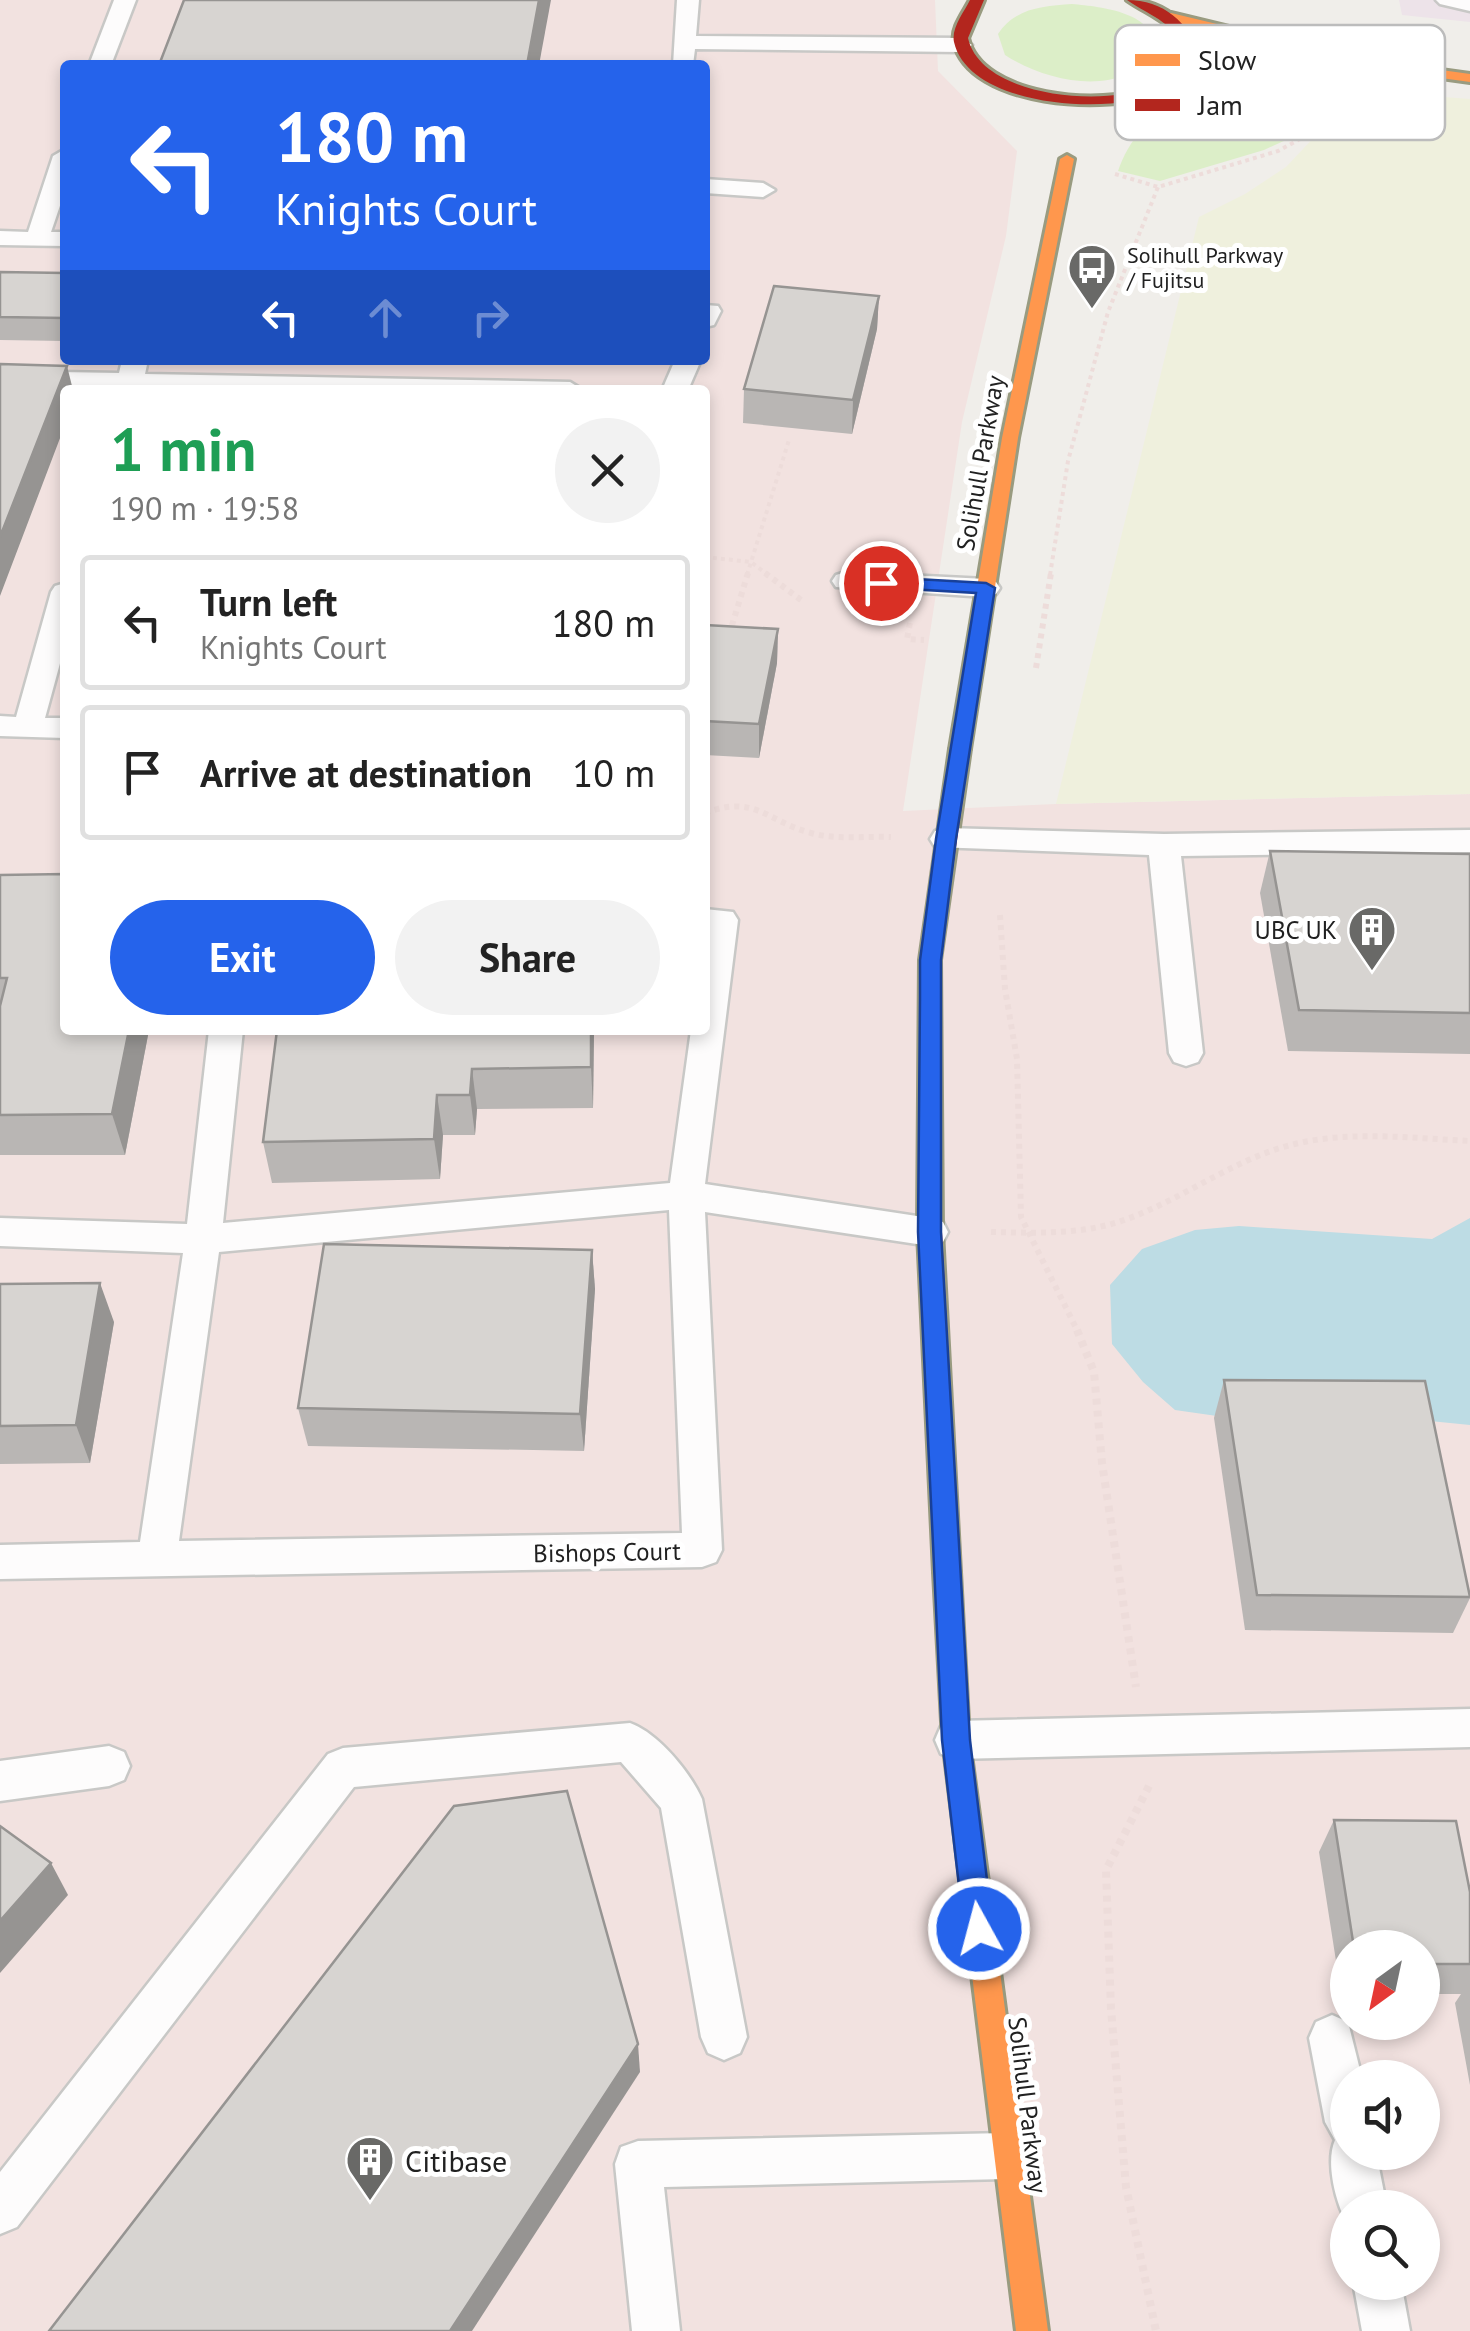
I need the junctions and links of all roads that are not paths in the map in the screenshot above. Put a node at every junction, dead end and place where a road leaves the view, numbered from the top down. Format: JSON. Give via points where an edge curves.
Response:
{"nodes":[{"id":1,"x":126,"y":0,"type":"edge"},
{"id":2,"x":688,"y":0,"type":"edge"},
{"id":3,"x":1001,"y":0,"type":"edge"},
{"id":4,"x":1134,"y":0,"type":"edge"},
{"id":5,"x":1447,"y":0,"type":"edge"},
{"id":6,"x":1470,"y":4,"type":"edge"},
{"id":7,"x":974,"y":7,"type":"edge"},
{"id":8,"x":1171,"y":17,"type":"junction"},
{"id":9,"x":1177,"y":25,"type":"edge"},
{"id":10,"x":1204,"y":25,"type":"edge"},
{"id":11,"x":686,"y":42,"type":"junction"},
{"id":12,"x":961,"y":45,"type":"junction"},
{"id":13,"x":102,"y":60,"type":"edge"},
{"id":14,"x":684,"y":60,"type":"edge"},
{"id":15,"x":1445,"y":75,"type":"edge"},
{"id":16,"x":1470,"y":78,"type":"edge"},
{"id":17,"x":1020,"y":90,"type":"junction"},
{"id":18,"x":1115,"y":98,"type":"edge"},
{"id":19,"x":1115,"y":107,"type":"edge"},
{"id":20,"x":1038,"y":118,"type":"dead end"},
{"id":21,"x":1101,"y":122,"type":"dead end"},
{"id":22,"x":1067,"y":150,"type":"road end"},
{"id":23,"x":60,"y":171,"type":"edge"},
{"id":24,"x":710,"y":186,"type":"edge"},
{"id":25,"x":763,"y":190,"type":"dead end"},
{"id":26,"x":0,"y":238,"type":"edge"},
{"id":27,"x":37,"y":239,"type":"junction"},
{"id":28,"x":60,"y":239,"type":"edge"},
{"id":29,"x":131,"y":377,"type":"edge"},
{"id":30,"x":0,"y":379,"type":"edge"},
{"id":31,"x":394,"y":385,"type":"edge"},
{"id":32,"x":846,"y":581,"type":"dead end"},
{"id":33,"x":986,"y":588,"type":"junction"},
{"id":34,"x":60,"y":605,"type":"edge"},
{"id":35,"x":14,"y":726,"type":"edge"},
{"id":36,"x":60,"y":728,"type":"edge"},
{"id":37,"x":946,"y":839,"type":"junction"},
{"id":38,"x":1470,"y":841,"type":"edge"},
{"id":39,"x":1164,"y":845,"type":"junction"},
{"id":40,"x":710,"y":920,"type":"edge"},
{"id":41,"x":710,"y":1012,"type":"edge"},
{"id":42,"x":225,"y":1035,"type":"edge"},
{"id":43,"x":707,"y":1035,"type":"edge"},
{"id":44,"x":1186,"y":1053,"type":"dead end"},
{"id":45,"x":686,"y":1195,"type":"junction"},
{"id":46,"x":0,"y":1232,"type":"edge"},
{"id":47,"x":930,"y":1232,"type":"junction"},
{"id":48,"x":204,"y":1239,"type":"junction"},
{"id":49,"x":157,"y":1560,"type":"junction"},
{"id":50,"x":0,"y":1562,"type":"edge"},
{"id":51,"x":1470,"y":1728,"type":"edge"},
{"id":52,"x":956,"y":1740,"type":"junction"},
{"id":53,"x":109,"y":1766,"type":"dead end"},
{"id":54,"x":0,"y":1781,"type":"edge"},
{"id":55,"x":724,"y":2037,"type":"dead end"},
{"id":56,"x":1006,"y":2156,"type":"junction"},
{"id":57,"x":0,"y":2210,"type":"edge"},
{"id":58,"x":1380,"y":2300,"type":"edge"},
{"id":59,"x":653,"y":2328,"type":"edge"},
{"id":60,"x":1032,"y":2331,"type":"edge"},
{"id":61,"x":1386,"y":2331,"type":"edge"}],
"edges":[{"from":1,"to":13,"type":"lane"},
{"from":2,"to":11,"type":"lane"},
{"from":3,"to":7,"type":"street"},
{"from":4,"to":8,"type":"street"},
{"from":5,"to":6,"type":"lane"},
{"from":7,"to":12,"type":"street"},
{"from":8,"to":9,"type":"street"},
{"from":8,"to":10,"type":"street"},
{"from":11,"to":12,"type":"lane"},
{"from":11,"to":14,"type":"lane"},
{"from":12,"to":17,"type":"street","via":[[990,78]]},
{"from":15,"to":16,"type":"street"},
{"from":17,"to":18,"type":"street","via":[[1090,101]]},
{"from":17,"to":20,"type":"street"},
{"from":19,"to":21,"type":"street"},
{"from":22,"to":33,"type":"street","name":"Solihull Parkway"},
{"from":23,"to":27,"type":"lane"},
{"from":24,"to":25,"type":"lane"},
{"from":26,"to":27,"type":"lane"},
{"from":27,"to":28,"type":"lane"},
{"from":29,"to":30,"type":"lane"},
{"from":29,"to":31,"type":"lane"},
{"from":32,"to":33,"type":"lane"},
{"from":33,"to":37,"type":"street","name":"Solihull Parkway"},
{"from":34,"to":35,"type":"lane"},
{"from":35,"to":36,"type":"lane"},
{"from":37,"to":39,"type":"lane"},
{"from":37,"to":47,"type":"street","name":"Solihull Parkway","via":[[930,960]]},
{"from":38,"to":39,"type":"lane"},
{"from":39,"to":44,"type":"lane"},
{"from":40,"to":41,"type":"lane","name":"Bishops Court","via":[[722,920]]},
{"from":42,"to":48,"type":"lane"},
{"from":43,"to":45,"type":"lane","name":"Bishops Court"},
{"from":45,"to":47,"type":"lane"},
{"from":45,"to":48,"type":"lane"},
{"from":45,"to":49,"type":"lane","name":"Bishops Court","via":[[702,1550]]},
{"from":46,"to":48,"type":"lane"},
{"from":47,"to":52,"type":"street","name":"Solihull Parkway"},
{"from":48,"to":49,"type":"lane"},
{"from":49,"to":50,"type":"lane","name":"Bishops Court"},
{"from":51,"to":52,"type":"lane"},
{"from":52,"to":56,"type":"street","name":"Solihull Parkway"},
{"from":53,"to":54,"type":"lane"},
{"from":55,"to":57,"type":"lane","via":[[681,1799],[630,1742],[343,1768]]},
{"from":56,"to":59,"type":"lane","via":[[638,2164]]},
{"from":56,"to":60,"type":"street","name":"Solihull Parkway"},
{"from":58,"to":61,"type":"lane"}]}
